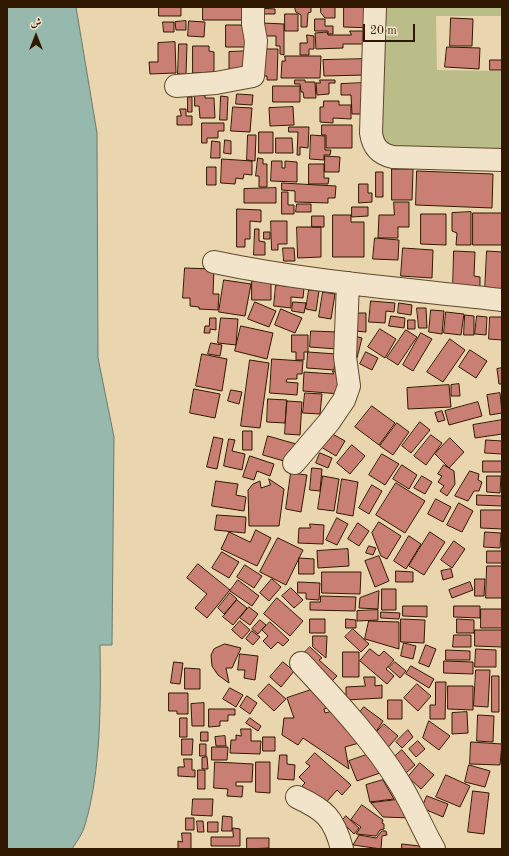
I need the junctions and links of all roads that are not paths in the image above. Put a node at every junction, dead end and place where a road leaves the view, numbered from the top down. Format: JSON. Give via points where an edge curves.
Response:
{"nodes":[{"id":1,"x":253,"y":7,"type":"edge"},
{"id":2,"x":375,"y":7,"type":"edge"},
{"id":3,"x":176,"y":86,"type":"dead end"},
{"id":4,"x":502,"y":160,"type":"edge"},
{"id":5,"x":214,"y":262,"type":"dead end"},
{"id":6,"x":348,"y":283,"type":"junction"},
{"id":7,"x":502,"y":300,"type":"edge"},
{"id":8,"x":294,"y":463,"type":"dead end"},
{"id":9,"x":301,"y":663,"type":"dead end"},
{"id":10,"x":296,"y":797,"type":"dead end"},
{"id":11,"x":342,"y":849,"type":"edge"},
{"id":12,"x":434,"y":849,"type":"edge"}],
"edges":[{"from":1,"to":3,"type":"street","via":[[256,41],[253,76],[216,83]]},
{"from":2,"to":4,"type":"street","via":[[371,133],[375,148],[383,155],[392,157]]},
{"from":5,"to":6,"type":"street","via":[[254,271]]},
{"from":6,"to":7,"type":"street"},
{"from":6,"to":8,"type":"street","via":[[345,357],[348,386],[344,400]]},
{"from":9,"to":12,"type":"street","via":[[390,768]]},
{"from":10,"to":11,"type":"street","via":[[324,812],[332,821]]}]}
